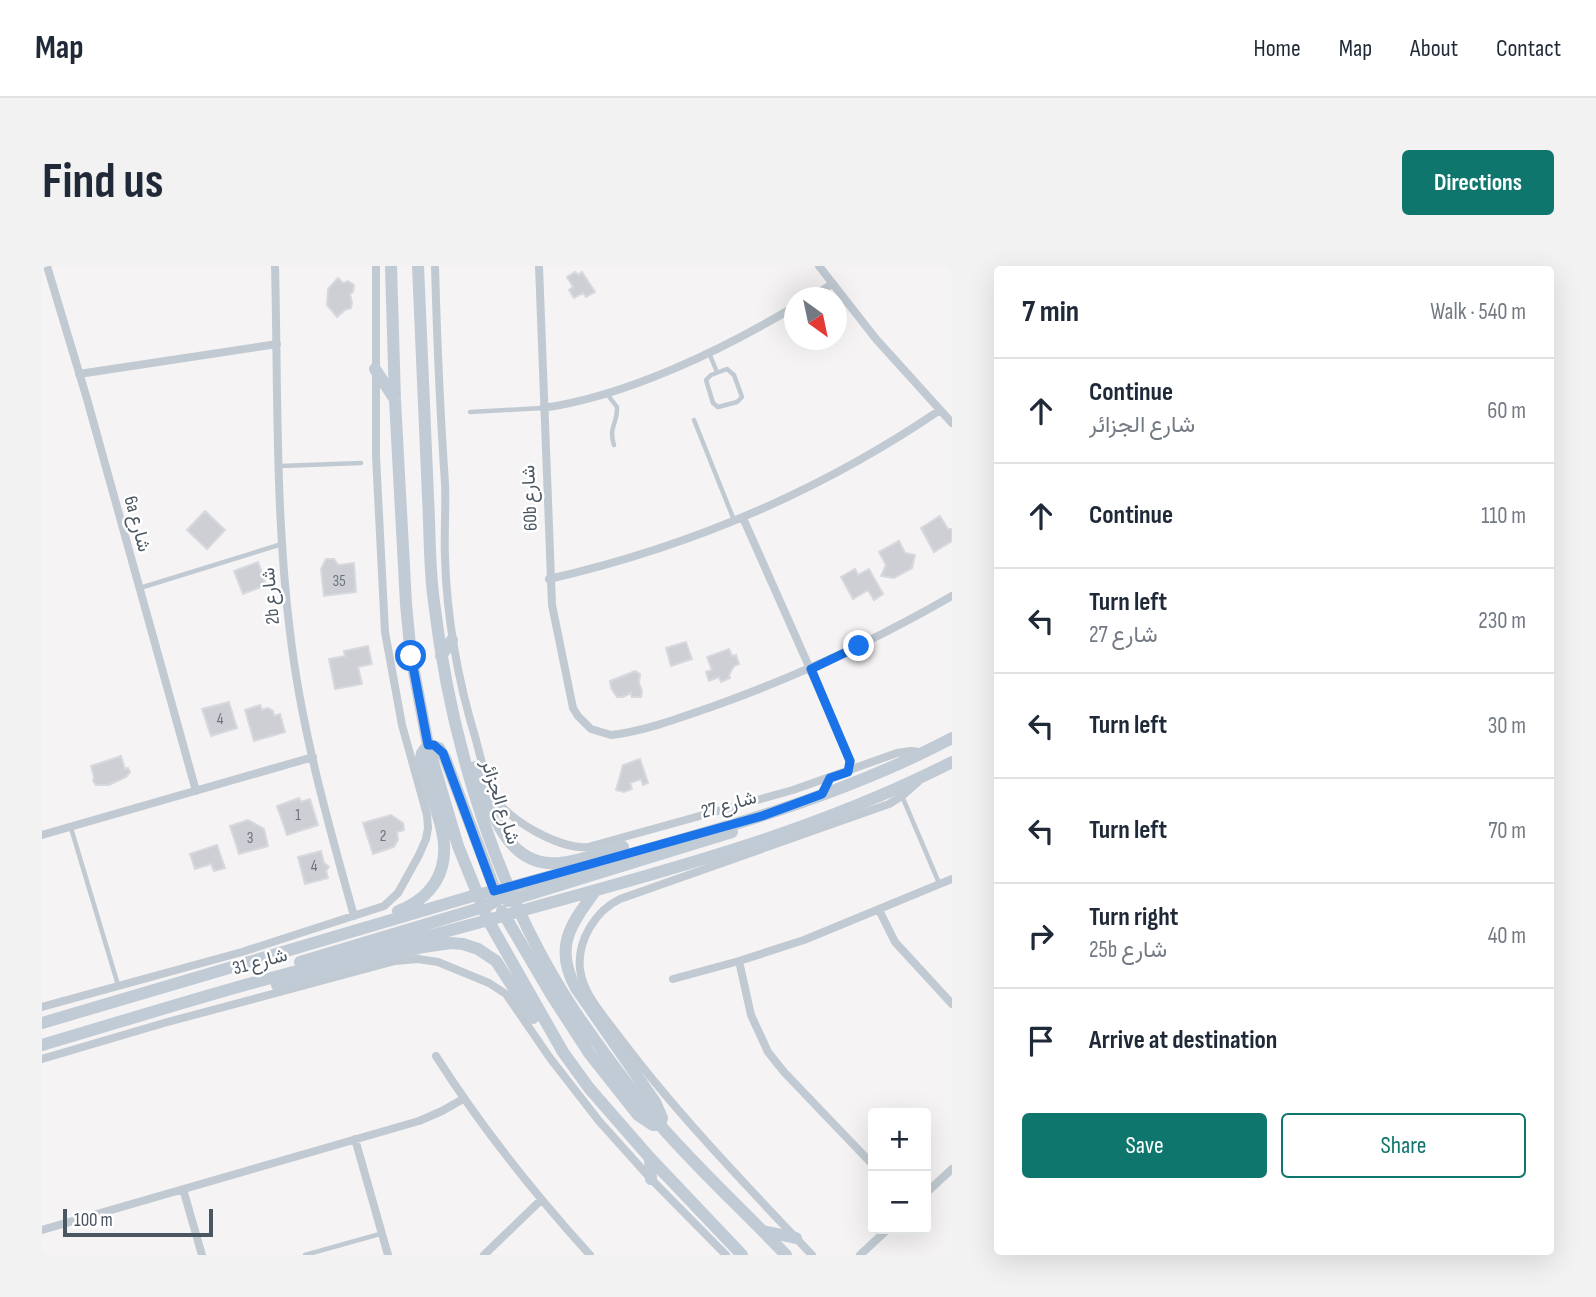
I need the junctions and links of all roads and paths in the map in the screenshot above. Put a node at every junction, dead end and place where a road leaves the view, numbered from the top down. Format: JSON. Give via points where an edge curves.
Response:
{"nodes":[{"id":1,"x":47,"y":266,"type":"edge"},
{"id":2,"x":275,"y":266,"type":"edge"},
{"id":3,"x":376,"y":266,"type":"edge"},
{"id":4,"x":391,"y":266,"type":"edge"},
{"id":5,"x":418,"y":266,"type":"edge"},
{"id":6,"x":435,"y":266,"type":"edge"},
{"id":7,"x":539,"y":266,"type":"edge"},
{"id":8,"x":819,"y":266,"type":"edge"},
{"id":9,"x":832,"y":284,"type":"junction"},
{"id":10,"x":827,"y":287,"type":"edge"},
{"id":11,"x":784,"y":313,"type":"edge"},
{"id":12,"x":276,"y":344,"type":"junction"},
{"id":13,"x":708,"y":353,"type":"junction"},
{"id":14,"x":375,"y":369,"type":"junction"},
{"id":15,"x":717,"y":372,"type":"junction"},
{"id":16,"x":79,"y":374,"type":"junction"},
{"id":17,"x":607,"y":393,"type":"junction"},
{"id":18,"x":395,"y":400,"type":"junction"},
{"id":19,"x":543,"y":408,"type":"junction"},
{"id":20,"x":940,"y":410,"type":"junction"},
{"id":21,"x":470,"y":412,"type":"dead end"},
{"id":22,"x":694,"y":420,"type":"dead end"},
{"id":23,"x":952,"y":423,"type":"edge"},
{"id":24,"x":614,"y":445,"type":"dead end"},
{"id":25,"x":361,"y":463,"type":"dead end"},
{"id":26,"x":280,"y":466,"type":"junction"},
{"id":27,"x":739,"y":520,"type":"junction"},
{"id":28,"x":282,"y":544,"type":"junction"},
{"id":29,"x":549,"y":579,"type":"junction"},
{"id":30,"x":139,"y":588,"type":"junction"},
{"id":31,"x":952,"y":596,"type":"edge"},
{"id":32,"x":452,"y":640,"type":"junction"},
{"id":33,"x":442,"y":656,"type":"junction"},
{"id":34,"x":811,"y":669,"type":"junction"},
{"id":35,"x":952,"y":738,"type":"edge"},
{"id":36,"x":460,"y":739,"type":"junction"},
{"id":37,"x":428,"y":745,"type":"junction"},
{"id":38,"x":923,"y":753,"type":"junction"},
{"id":39,"x":313,"y":757,"type":"junction"},
{"id":40,"x":952,"y":762,"type":"edge"},
{"id":41,"x":848,"y":772,"type":"junction"},
{"id":42,"x":923,"y":777,"type":"junction"},
{"id":43,"x":830,"y":778,"type":"junction"},
{"id":44,"x":195,"y":791,"type":"junction"},
{"id":45,"x":822,"y":794,"type":"junction"},
{"id":46,"x":902,"y":796,"type":"junction"},
{"id":47,"x":762,"y":816,"type":"junction"},
{"id":48,"x":71,"y":827,"type":"junction"},
{"id":49,"x":42,"y":835,"type":"edge"},
{"id":50,"x":740,"y":847,"type":"junction"},
{"id":51,"x":758,"y":851,"type":"junction"},
{"id":52,"x":952,"y":879,"type":"edge"},
{"id":53,"x":940,"y":884,"type":"junction"},
{"id":54,"x":596,"y":890,"type":"junction"},
{"id":55,"x":476,"y":895,"type":"junction"},
{"id":56,"x":502,"y":900,"type":"junction"},
{"id":57,"x":482,"y":908,"type":"junction"},
{"id":58,"x":879,"y":910,"type":"junction"},
{"id":59,"x":519,"y":912,"type":"junction"},
{"id":60,"x":354,"y":916,"type":"junction"},
{"id":61,"x":488,"y":920,"type":"junction"},
{"id":62,"x":321,"y":941,"type":"junction"},
{"id":63,"x":242,"y":952,"type":"junction"},
{"id":64,"x":261,"y":958,"type":"junction"},
{"id":65,"x":739,"y":961,"type":"junction"},
{"id":66,"x":673,"y":979,"type":"dead end"},
{"id":67,"x":118,"y":985,"type":"junction"},
{"id":68,"x":243,"y":986,"type":"junction"},
{"id":69,"x":952,"y":1004,"type":"edge"},
{"id":70,"x":42,"y":1007,"type":"edge"},
{"id":71,"x":42,"y":1023,"type":"edge"},
{"id":72,"x":555,"y":1041,"type":"junction"},
{"id":73,"x":42,"y":1045,"type":"edge"},
{"id":74,"x":436,"y":1056,"type":"dead end"},
{"id":75,"x":42,"y":1059,"type":"edge"},
{"id":76,"x":463,"y":1099,"type":"junction"},
{"id":77,"x":660,"y":1125,"type":"junction"},
{"id":78,"x":355,"y":1139,"type":"junction"},
{"id":79,"x":650,"y":1158,"type":"junction"},
{"id":80,"x":868,"y":1160,"type":"edge"},
{"id":81,"x":952,"y":1168,"type":"edge"},
{"id":82,"x":651,"y":1179,"type":"junction"},
{"id":83,"x":931,"y":1188,"type":"edge"},
{"id":84,"x":183,"y":1189,"type":"junction"},
{"id":85,"x":541,"y":1200,"type":"junction"},
{"id":86,"x":42,"y":1230,"type":"edge"},
{"id":87,"x":763,"y":1231,"type":"junction"},
{"id":88,"x":380,"y":1234,"type":"junction"},
{"id":89,"x":883,"y":1234,"type":"edge"},
{"id":90,"x":796,"y":1238,"type":"junction"},
{"id":91,"x":718,"y":1251,"type":"edge"},
{"id":92,"x":202,"y":1255,"type":"edge"},
{"id":93,"x":305,"y":1255,"type":"edge"},
{"id":94,"x":388,"y":1255,"type":"edge"},
{"id":95,"x":484,"y":1255,"type":"edge"},
{"id":96,"x":590,"y":1255,"type":"edge"},
{"id":97,"x":726,"y":1255,"type":"edge"},
{"id":98,"x":742,"y":1255,"type":"edge"},
{"id":99,"x":786,"y":1255,"type":"edge"},
{"id":100,"x":812,"y":1255,"type":"edge"},
{"id":101,"x":860,"y":1255,"type":"edge"}],
"edges":[{"from":1,"to":16,"type":"street","name":"6a شارع"},
{"from":2,"to":12,"type":"street","name":"2b شارع"},
{"from":3,"to":14,"type":"street"},
{"from":4,"to":18,"type":"main road"},
{"from":5,"to":33,"type":"main road","name":"شارع الجزائر","via":[[432,585]]},
{"from":6,"to":32,"type":"street"},
{"from":7,"to":19,"type":"street","name":"60b شارع"},
{"from":8,"to":9,"type":"street"},
{"from":9,"to":10,"type":"street"},
{"from":9,"to":20,"type":"street"},
{"from":11,"to":13,"type":"street"},
{"from":12,"to":16,"type":"street"},
{"from":12,"to":26,"type":"street","name":"2b شارع"},
{"from":13,"to":15,"type":"lane"},
{"from":13,"to":17,"type":"street"},
{"from":14,"to":18,"type":"main road"},
{"from":14,"to":60,"type":"street","via":[[386,632],[402,725],[428,828],[419,855],[392,901]]},
{"from":15,"to":15,"type":"lane","via":[[727,369],[733,373],[740,400],[721,408],[713,403],[706,383]]},
{"from":16,"to":30,"type":"street","name":"6a شارع"},
{"from":17,"to":19,"type":"street"},
{"from":17,"to":24,"type":"lane","via":[[617,407],[611,426]]},
{"from":18,"to":37,"type":"main road","via":[[406,604]]},
{"from":19,"to":21,"type":"lane"},
{"from":19,"to":29,"type":"street","name":"60b شارع"},
{"from":20,"to":23,"type":"street"},
{"from":20,"to":27,"type":"street","via":[[871,453]]},
{"from":22,"to":27,"type":"lane"},
{"from":25,"to":26,"type":"lane"},
{"from":26,"to":28,"type":"street","name":"2b شارع"},
{"from":27,"to":29,"type":"street","via":[[637,556]]},
{"from":27,"to":34,"type":"street"},
{"from":28,"to":30,"type":"lane"},
{"from":28,"to":39,"type":"street","name":"2b شارع","via":[[292,652]]},
{"from":29,"to":34,"type":"street","name":"60b شارع","via":[[570,699],[584,724],[601,733],[620,734],[691,714]]},
{"from":30,"to":44,"type":"street","name":"6a شارع"},
{"from":31,"to":34,"type":"street"},
{"from":32,"to":33,"type":"main road"},
{"from":32,"to":43,"type":"street","via":[[465,704],[494,795],[513,818],[566,845],[597,845]]},
{"from":33,"to":36,"type":"main road","name":"شارع الجزائر"},
{"from":34,"to":41,"type":"street","via":[[850,761]]},
{"from":35,"to":38,"type":"main road","name":"شارع 27"},
{"from":36,"to":47,"type":"main road","via":[[504,836],[518,852],[540,862],[564,863],[733,817]]},
{"from":36,"to":56,"type":"main road","name":"شارع الجزائر"},
{"from":37,"to":55,"type":"main road"},
{"from":37,"to":56,"type":"main road","via":[[443,753]]},
{"from":37,"to":62,"type":"main road","via":[[422,765],[444,839],[440,875],[416,903],[338,930]]},
{"from":38,"to":41,"type":"street","via":[[904,751]]},
{"from":38,"to":45,"type":"main road","name":"شارع 27"},
{"from":39,"to":44,"type":"street"},
{"from":39,"to":60,"type":"street","name":"2b شارع"},
{"from":40,"to":42,"type":"main road"},
{"from":41,"to":43,"type":"street"},
{"from":42,"to":46,"type":"street"},
{"from":42,"to":50,"type":"main road"},
{"from":43,"to":45,"type":"main road"},
{"from":44,"to":48,"type":"street"},
{"from":45,"to":47,"type":"main road","name":"شارع 27"},
{"from":46,"to":51,"type":"street"},
{"from":46,"to":53,"type":"lane"},
{"from":47,"to":56,"type":"main road","name":"شارع 27"},
{"from":48,"to":49,"type":"street"},
{"from":48,"to":67,"type":"lane"},
{"from":50,"to":51,"type":"main road"},
{"from":50,"to":54,"type":"main road"},
{"from":51,"to":90,"type":"street","via":[[610,904],[588,931],[580,971],[595,1003],[671,1104]]},
{"from":52,"to":53,"type":"street"},
{"from":53,"to":58,"type":"street"},
{"from":54,"to":59,"type":"main road"},
{"from":54,"to":77,"type":"main road","via":[[570,929],[564,961],[576,988],[655,1102]]},
{"from":55,"to":56,"type":"main road"},
{"from":55,"to":57,"type":"main road"},
{"from":55,"to":62,"type":"main road","name":"شارع 31"},
{"from":56,"to":57,"type":"main road","name":"شارع 27"},
{"from":56,"to":59,"type":"main road"},
{"from":56,"to":61,"type":"main road"},
{"from":56,"to":77,"type":"main road","via":[[552,996],[589,1053],[638,1115]]},
{"from":57,"to":61,"type":"main road"},
{"from":57,"to":68,"type":"main road","name":"شارع 27","via":[[292,965]]},
{"from":58,"to":65,"type":"street"},
{"from":58,"to":69,"type":"street","via":[[895,942]]},
{"from":59,"to":77,"type":"main road","via":[[579,1018]]},
{"from":60,"to":63,"type":"street"},
{"from":61,"to":68,"type":"main road","name":"شارع 31"},
{"from":61,"to":72,"type":"main road"},
{"from":62,"to":64,"type":"main road","name":"شارع 31"},
{"from":63,"to":64,"type":"main road"},
{"from":63,"to":67,"type":"street"},
{"from":64,"to":71,"type":"main road","name":"شارع 31"},
{"from":65,"to":66,"type":"street"},
{"from":65,"to":80,"type":"street","via":[[751,1015],[768,1052]]},
{"from":67,"to":70,"type":"street"},
{"from":68,"to":72,"type":"main road","via":[[259,990],[431,945],[463,944],[496,961],[535,1021]]},
{"from":68,"to":73,"type":"main road","name":"شارع 31"},
{"from":72,"to":79,"type":"main road"},
{"from":74,"to":76,"type":"street"},
{"from":75,"to":82,"type":"street","via":[[395,961],[427,959],[506,994],[577,1093]]},
{"from":76,"to":78,"type":"street","via":[[431,1116]]},
{"from":76,"to":85,"type":"street"},
{"from":77,"to":87,"type":"main road"},
{"from":78,"to":84,"type":"street"},
{"from":78,"to":88,"type":"street"},
{"from":79,"to":82,"type":"main road"},
{"from":79,"to":98,"type":"main road"},
{"from":81,"to":83,"type":"street"},
{"from":82,"to":91,"type":"street"},
{"from":84,"to":86,"type":"street"},
{"from":84,"to":92,"type":"street"},
{"from":85,"to":95,"type":"street"},
{"from":85,"to":96,"type":"street"},
{"from":87,"to":90,"type":"main road"},
{"from":87,"to":99,"type":"main road"},
{"from":88,"to":93,"type":"lane"},
{"from":88,"to":94,"type":"street"},
{"from":89,"to":101,"type":"street"},
{"from":90,"to":100,"type":"street"},
{"from":91,"to":97,"type":"street"}]}
